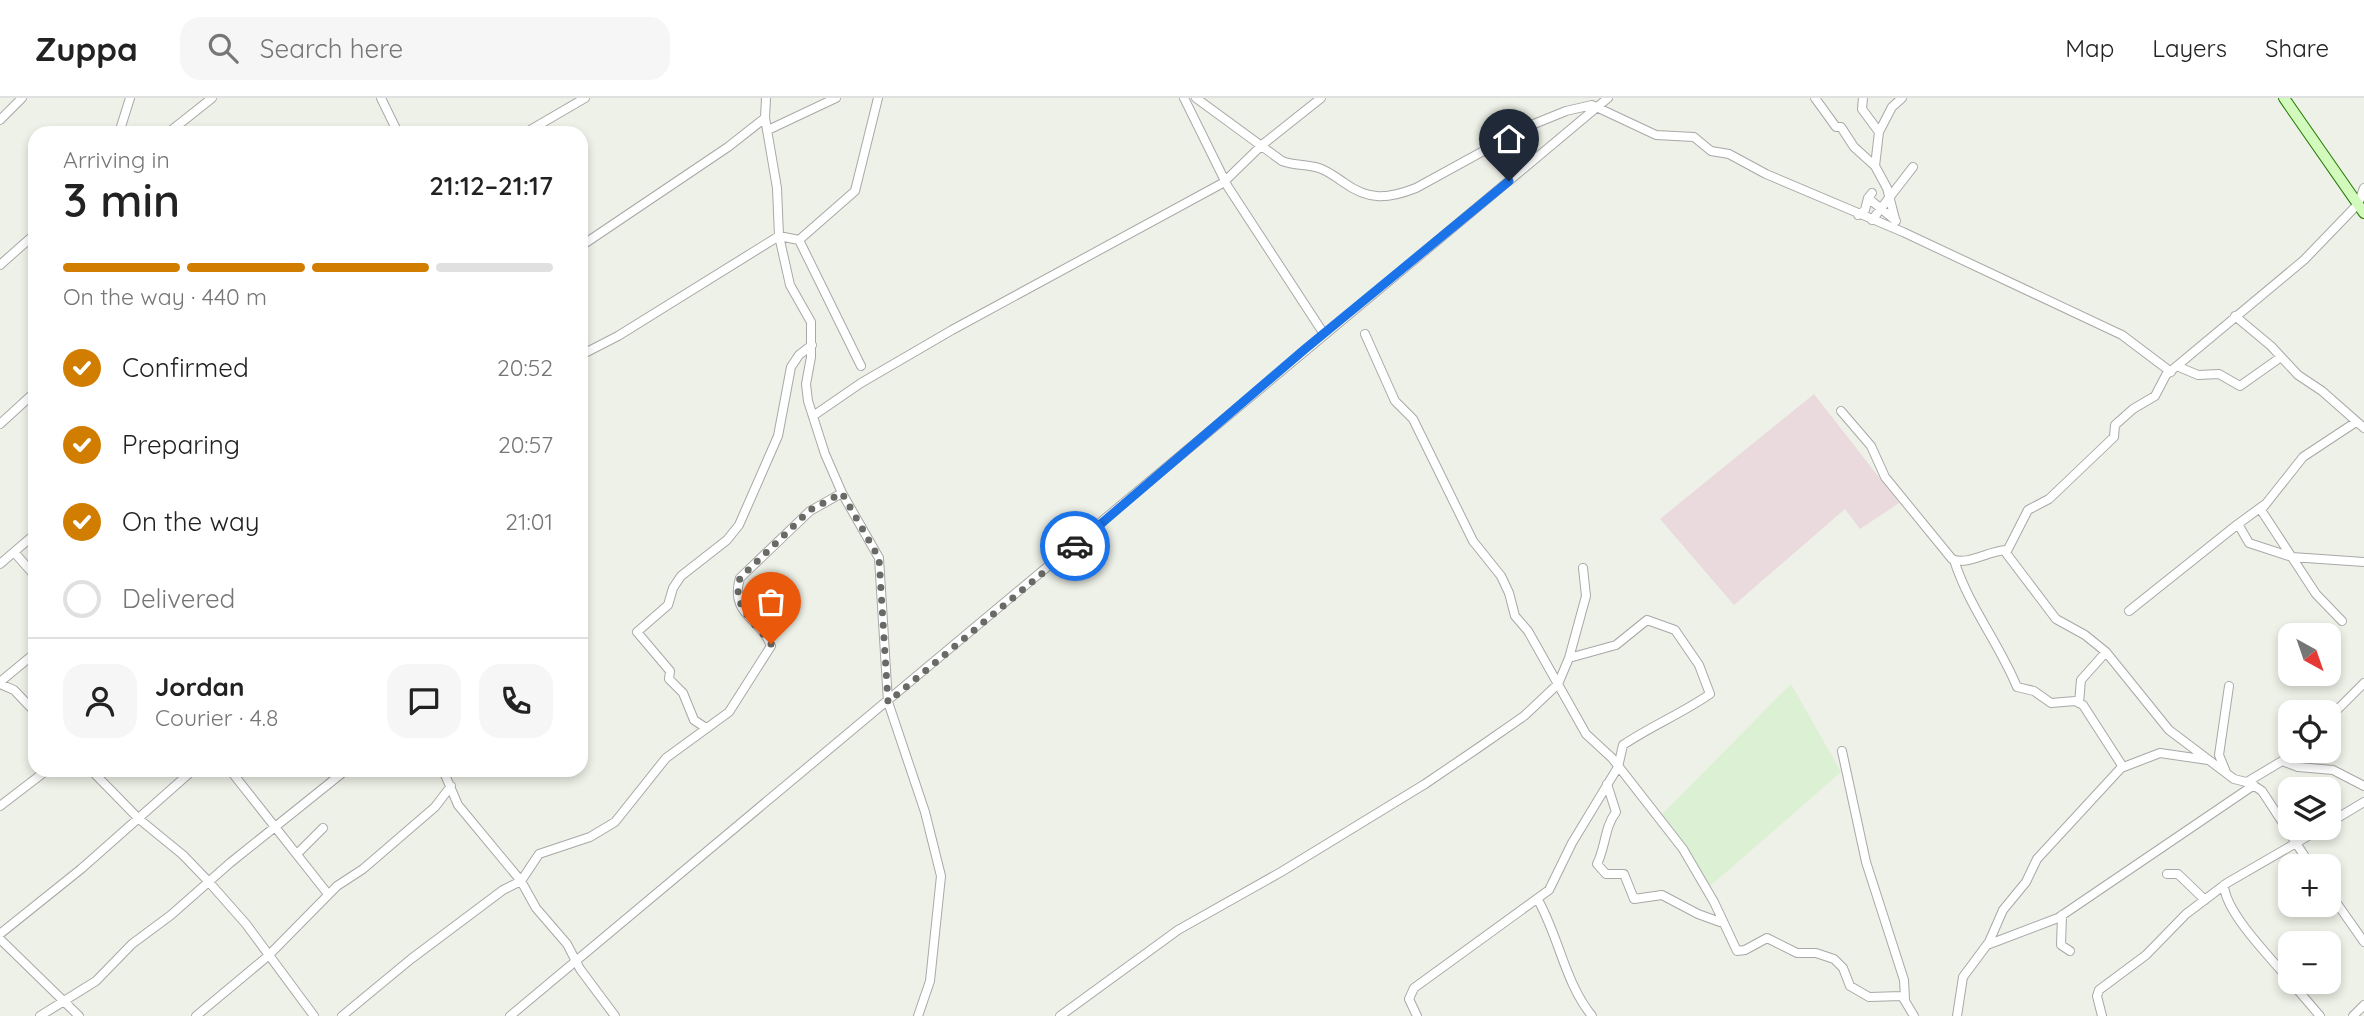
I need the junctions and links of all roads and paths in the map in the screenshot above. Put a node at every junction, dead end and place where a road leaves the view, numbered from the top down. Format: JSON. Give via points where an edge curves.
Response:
{"nodes":[{"id":1,"x":22,"y":98,"type":"edge"},
{"id":2,"x":130,"y":98,"type":"edge"},
{"id":3,"x":212,"y":98,"type":"edge"},
{"id":4,"x":382,"y":98,"type":"edge"},
{"id":5,"x":585,"y":98,"type":"edge"},
{"id":6,"x":766,"y":98,"type":"edge"},
{"id":7,"x":836,"y":98,"type":"edge"},
{"id":8,"x":878,"y":98,"type":"edge"},
{"id":9,"x":1184,"y":98,"type":"edge"},
{"id":10,"x":1321,"y":98,"type":"edge"},
{"id":11,"x":1608,"y":98,"type":"edge"},
{"id":12,"x":1815,"y":98,"type":"edge"},
{"id":13,"x":1863,"y":98,"type":"edge"},
{"id":14,"x":1902,"y":98,"type":"edge"},
{"id":15,"x":2284,"y":98,"type":"edge"},
{"id":16,"x":1199,"y":99,"type":"edge"},
{"id":17,"x":1597,"y":106,"type":"junction"},
{"id":18,"x":765,"y":118,"type":"junction"},
{"id":19,"x":0,"y":120,"type":"edge"},
{"id":20,"x":121,"y":126,"type":"edge"},
{"id":21,"x":177,"y":126,"type":"edge"},
{"id":22,"x":395,"y":126,"type":"edge"},
{"id":23,"x":537,"y":126,"type":"edge"},
{"id":24,"x":768,"y":130,"type":"junction"},
{"id":25,"x":1879,"y":132,"type":"junction"},
{"id":26,"x":1262,"y":145,"type":"junction"},
{"id":27,"x":1875,"y":166,"type":"junction"},
{"id":28,"x":1913,"y":167,"type":"dead end"},
{"id":29,"x":1223,"y":183,"type":"junction"},
{"id":30,"x":2364,"y":188,"type":"edge"},
{"id":31,"x":1888,"y":196,"type":"junction"},
{"id":32,"x":1880,"y":208,"type":"junction"},
{"id":33,"x":2361,"y":209,"type":"edge"},
{"id":34,"x":1858,"y":215,"type":"junction"},
{"id":35,"x":1895,"y":219,"type":"junction"},
{"id":36,"x":1872,"y":220,"type":"junction"},
{"id":37,"x":1903,"y":232,"type":"junction"},
{"id":38,"x":779,"y":236,"type":"junction"},
{"id":39,"x":28,"y":240,"type":"edge"},
{"id":40,"x":799,"y":240,"type":"junction"},
{"id":41,"x":588,"y":241,"type":"edge"},
{"id":42,"x":0,"y":265,"type":"edge"},
{"id":43,"x":2235,"y":316,"type":"junction"},
{"id":44,"x":1322,"y":331,"type":"dead end"},
{"id":45,"x":1364,"y":334,"type":"dead end"},
{"id":46,"x":812,"y":345,"type":"junction"},
{"id":47,"x":588,"y":351,"type":"edge"},
{"id":48,"x":2281,"y":357,"type":"junction"},
{"id":49,"x":861,"y":366,"type":"dead end"},
{"id":50,"x":2175,"y":369,"type":"junction"},
{"id":51,"x":28,"y":398,"type":"edge"},
{"id":52,"x":1841,"y":411,"type":"dead end"},
{"id":53,"x":813,"y":416,"type":"junction"},
{"id":54,"x":2356,"y":422,"type":"junction"},
{"id":55,"x":0,"y":424,"type":"edge"},
{"id":56,"x":2364,"y":428,"type":"edge"},
{"id":57,"x":842,"y":493,"type":"junction"},
{"id":58,"x":2265,"y":504,"type":"junction"},
{"id":59,"x":2238,"y":524,"type":"junction"},
{"id":60,"x":28,"y":540,"type":"edge"},
{"id":61,"x":2006,"y":550,"type":"junction"},
{"id":62,"x":14,"y":552,"type":"junction"},
{"id":63,"x":2292,"y":557,"type":"junction"},
{"id":64,"x":1954,"y":560,"type":"junction"},
{"id":65,"x":2364,"y":562,"type":"edge"},
{"id":66,"x":0,"y":564,"type":"edge"},
{"id":67,"x":28,"y":568,"type":"edge"},
{"id":68,"x":1583,"y":568,"type":"dead end"},
{"id":69,"x":2129,"y":611,"type":"dead end"},
{"id":70,"x":2342,"y":621,"type":"dead end"},
{"id":71,"x":2106,"y":653,"type":"junction"},
{"id":72,"x":1569,"y":658,"type":"junction"},
{"id":73,"x":28,"y":659,"type":"edge"},
{"id":74,"x":0,"y":683,"type":"edge"},
{"id":75,"x":2364,"y":683,"type":"edge"},
{"id":76,"x":1558,"y":684,"type":"junction"},
{"id":77,"x":2230,"y":686,"type":"dead end"},
{"id":78,"x":888,"y":702,"type":"junction"},
{"id":79,"x":2079,"y":703,"type":"junction"},
{"id":80,"x":28,"y":705,"type":"edge"},
{"id":81,"x":2341,"y":706,"type":"edge"},
{"id":82,"x":706,"y":728,"type":"junction"},
{"id":83,"x":1842,"y":751,"type":"dead end"},
{"id":84,"x":2208,"y":760,"type":"junction"},
{"id":85,"x":2278,"y":762,"type":"edge"},
{"id":86,"x":2288,"y":763,"type":"edge"},
{"id":87,"x":2123,"y":766,"type":"junction"},
{"id":88,"x":1618,"y":767,"type":"junction"},
{"id":89,"x":2228,"y":775,"type":"junction"},
{"id":90,"x":38,"y":777,"type":"edge"},
{"id":91,"x":99,"y":777,"type":"edge"},
{"id":92,"x":185,"y":777,"type":"edge"},
{"id":93,"x":236,"y":777,"type":"edge"},
{"id":94,"x":337,"y":777,"type":"edge"},
{"id":95,"x":446,"y":777,"type":"edge"},
{"id":96,"x":2250,"y":783,"type":"junction"},
{"id":97,"x":1607,"y":784,"type":"junction"},
{"id":98,"x":451,"y":786,"type":"junction"},
{"id":99,"x":2364,"y":786,"type":"edge"},
{"id":100,"x":2364,"y":802,"type":"edge"},
{"id":101,"x":0,"y":806,"type":"edge"},
{"id":102,"x":2341,"y":816,"type":"edge"},
{"id":103,"x":139,"y":819,"type":"junction"},
{"id":104,"x":276,"y":827,"type":"junction"},
{"id":105,"x":323,"y":828,"type":"dead end"},
{"id":106,"x":2302,"y":840,"type":"edge"},
{"id":107,"x":2296,"y":844,"type":"junction"},
{"id":108,"x":298,"y":853,"type":"junction"},
{"id":109,"x":2303,"y":854,"type":"edge"},
{"id":110,"x":2167,"y":874,"type":"dead end"},
{"id":111,"x":208,"y":881,"type":"junction"},
{"id":112,"x":521,"y":881,"type":"junction"},
{"id":113,"x":2224,"y":886,"type":"junction"},
{"id":114,"x":328,"y":894,"type":"junction"},
{"id":115,"x":1538,"y":900,"type":"junction"},
{"id":116,"x":2205,"y":900,"type":"junction"},
{"id":117,"x":2341,"y":909,"type":"edge"},
{"id":118,"x":2062,"y":915,"type":"junction"},
{"id":119,"x":1720,"y":922,"type":"dead end"},
{"id":120,"x":0,"y":936,"type":"edge"},
{"id":121,"x":2364,"y":942,"type":"edge"},
{"id":122,"x":1987,"y":945,"type":"junction"},
{"id":123,"x":2070,"y":951,"type":"dead end"},
{"id":124,"x":268,"y":956,"type":"junction"},
{"id":125,"x":576,"y":960,"type":"junction"},
{"id":126,"x":2278,"y":966,"type":"edge"},
{"id":127,"x":2301,"y":994,"type":"edge"},
{"id":128,"x":1905,"y":999,"type":"junction"},
{"id":129,"x":64,"y":1000,"type":"junction"},
{"id":130,"x":2364,"y":1006,"type":"edge"},
{"id":131,"x":40,"y":1016,"type":"edge"},
{"id":132,"x":79,"y":1016,"type":"edge"},
{"id":133,"x":196,"y":1016,"type":"edge"},
{"id":134,"x":314,"y":1016,"type":"edge"},
{"id":135,"x":342,"y":1016,"type":"edge"},
{"id":136,"x":510,"y":1016,"type":"edge"},
{"id":137,"x":615,"y":1016,"type":"edge"},
{"id":138,"x":918,"y":1016,"type":"edge"},
{"id":139,"x":1060,"y":1016,"type":"edge"},
{"id":140,"x":1417,"y":1016,"type":"edge"},
{"id":141,"x":1592,"y":1016,"type":"edge"},
{"id":142,"x":1914,"y":1016,"type":"edge"},
{"id":143,"x":1957,"y":1016,"type":"edge"},
{"id":144,"x":2102,"y":1016,"type":"edge"},
{"id":145,"x":2320,"y":1016,"type":"edge"},
{"id":146,"x":2353,"y":1016,"type":"edge"}],
"edges":[{"from":1,"to":19,"type":"street"},
{"from":2,"to":20,"type":"street"},
{"from":3,"to":21,"type":"street"},
{"from":4,"to":22,"type":"street"},
{"from":5,"to":23,"type":"street"},
{"from":6,"to":18,"type":"street"},
{"from":7,"to":24,"type":"street"},
{"from":8,"to":40,"type":"street","via":[[855,191]]},
{"from":9,"to":29,"type":"street"},
{"from":10,"to":26,"type":"street"},
{"from":11,"to":17,"type":"street"},
{"from":12,"to":27,"type":"street"},
{"from":13,"to":25,"type":"street","via":[[1862,109]]},
{"from":14,"to":25,"type":"street"},
{"from":15,"to":33,"type":"main road"},
{"from":16,"to":26,"type":"street"},
{"from":17,"to":26,"type":"street","via":[[1552,116],[1416,188],[1377,198],[1363,195],[1318,167],[1282,161]]},
{"from":17,"to":34,"type":"street","via":[[1660,136],[1694,137],[1712,151]]},
{"from":17,"to":78,"type":"street"},
{"from":18,"to":24,"type":"street"},
{"from":18,"to":41,"type":"street"},
{"from":24,"to":38,"type":"street"},
{"from":25,"to":27,"type":"street"},
{"from":26,"to":29,"type":"street"},
{"from":27,"to":31,"type":"street"},
{"from":28,"to":31,"type":"street"},
{"from":29,"to":44,"type":"street"},
{"from":29,"to":53,"type":"street","via":[[952,330]]},
{"from":30,"to":33,"type":"street"},
{"from":31,"to":32,"type":"street"},
{"from":31,"to":35,"type":"street"},
{"from":32,"to":34,"type":"street","via":[[1870,196]]},
{"from":32,"to":35,"type":"street"},
{"from":32,"to":36,"type":"street"},
{"from":33,"to":43,"type":"street"},
{"from":34,"to":36,"type":"street"},
{"from":35,"to":37,"type":"street"},
{"from":36,"to":37,"type":"street"},
{"from":37,"to":50,"type":"street","via":[[2122,335]]},
{"from":38,"to":40,"type":"street"},
{"from":38,"to":46,"type":"street","via":[[790,285],[811,322]]},
{"from":38,"to":47,"type":"street"},
{"from":39,"to":42,"type":"street"},
{"from":40,"to":49,"type":"street"},
{"from":43,"to":48,"type":"street"},
{"from":43,"to":50,"type":"street"},
{"from":45,"to":76,"type":"street","via":[[1395,401],[1413,419],[1473,541],[1501,576],[1515,615]]},
{"from":46,"to":53,"type":"street","via":[[806,384]]},
{"from":46,"to":82,"type":"street","via":[[791,367],[778,436],[740,525],[684,573],[668,605],[637,632],[670,671],[669,679],[683,693],[691,717]]},
{"from":48,"to":50,"type":"street","via":[[2240,386],[2219,374]]},
{"from":48,"to":54,"type":"street"},
{"from":50,"to":61,"type":"street","via":[[2162,379],[2154,398],[2115,425],[2114,437],[2049,499],[2028,510]]},
{"from":51,"to":55,"type":"street"},
{"from":52,"to":64,"type":"street","via":[[1871,446],[1885,477]]},
{"from":53,"to":57,"type":"street"},
{"from":54,"to":56,"type":"street"},
{"from":54,"to":58,"type":"street","via":[[2303,457]]},
{"from":57,"to":78,"type":"street","via":[[879,558]]},
{"from":57,"to":82,"type":"street","via":[[810,510],[740,578],[736,593],[740,606],[771,646],[733,708]]},
{"from":58,"to":59,"type":"street"},
{"from":58,"to":63,"type":"street","via":[[2262,515]]},
{"from":59,"to":63,"type":"street","via":[[2249,543]]},
{"from":59,"to":69,"type":"street"},
{"from":60,"to":62,"type":"street"},
{"from":61,"to":64,"type":"street"},
{"from":61,"to":71,"type":"street","via":[[2009,561],[2056,619]]},
{"from":62,"to":66,"type":"street"},
{"from":62,"to":67,"type":"street"},
{"from":63,"to":65,"type":"street"},
{"from":63,"to":70,"type":"street","via":[[2316,594]]},
{"from":64,"to":79,"type":"street","via":[[1974,611],[2012,671],[2017,687],[2034,691],[2051,703]]},
{"from":68,"to":72,"type":"street","via":[[1586,596]]},
{"from":71,"to":79,"type":"street","via":[[2081,680]]},
{"from":71,"to":84,"type":"street","via":[[2169,730]]},
{"from":72,"to":76,"type":"street"},
{"from":72,"to":88,"type":"street","via":[[1616,645],[1647,620],[1675,630],[1699,664],[1710,694],[1623,746]]},
{"from":73,"to":74,"type":"street"},
{"from":74,"to":80,"type":"street"},
{"from":75,"to":81,"type":"street"},
{"from":76,"to":88,"type":"street","via":[[1586,734]]},
{"from":76,"to":139,"type":"street","via":[[1524,716],[1425,784],[1178,930]]},
{"from":77,"to":89,"type":"street","via":[[2220,755]]},
{"from":78,"to":125,"type":"street"},
{"from":78,"to":138,"type":"street","via":[[925,812],[940,876],[930,981]]},
{"from":79,"to":87,"type":"street"},
{"from":82,"to":112,"type":"street","via":[[659,765],[609,827],[539,854]]},
{"from":83,"to":128,"type":"street","via":[[1866,862],[1904,980]]},
{"from":84,"to":87,"type":"street","via":[[2160,752]]},
{"from":84,"to":89,"type":"street"},
{"from":85,"to":96,"type":"street"},
{"from":86,"to":99,"type":"street","via":[[2333,770]]},
{"from":87,"to":122,"type":"street","via":[[2037,859],[2026,882],[2003,910]]},
{"from":88,"to":97,"type":"street"},
{"from":88,"to":128,"type":"street","via":[[1683,849],[1737,951],[1769,939],[1797,953],[1834,959],[1850,986],[1869,997]]},
{"from":89,"to":96,"type":"street"},
{"from":90,"to":101,"type":"street"},
{"from":91,"to":103,"type":"street"},
{"from":92,"to":103,"type":"street"},
{"from":93,"to":104,"type":"street"},
{"from":94,"to":104,"type":"street"},
{"from":95,"to":98,"type":"street"},
{"from":96,"to":107,"type":"street","via":[[2270,801]]},
{"from":96,"to":118,"type":"street"},
{"from":97,"to":115,"type":"street","via":[[1549,890]]},
{"from":97,"to":119,"type":"street","via":[[1616,812],[1606,825],[1597,864],[1606,874],[1623,874],[1634,900],[1662,895]]},
{"from":98,"to":112,"type":"street","via":[[458,806]]},
{"from":98,"to":114,"type":"street","via":[[435,807]]},
{"from":100,"to":102,"type":"street"},
{"from":103,"to":111,"type":"street"},
{"from":103,"to":120,"type":"street"},
{"from":104,"to":108,"type":"street"},
{"from":104,"to":111,"type":"street"},
{"from":105,"to":108,"type":"street"},
{"from":106,"to":107,"type":"street"},
{"from":107,"to":109,"type":"street"},
{"from":107,"to":113,"type":"street"},
{"from":108,"to":114,"type":"street"},
{"from":110,"to":116,"type":"street","via":[[2178,874]]},
{"from":111,"to":124,"type":"street"},
{"from":111,"to":129,"type":"street","via":[[132,944],[96,981]]},
{"from":112,"to":125,"type":"street"},
{"from":112,"to":135,"type":"street","via":[[411,959]]},
{"from":113,"to":116,"type":"street"},
{"from":113,"to":126,"type":"street","via":[[2234,911]]},
{"from":114,"to":124,"type":"street"},
{"from":115,"to":140,"type":"street","via":[[1414,988],[1409,999]]},
{"from":115,"to":141,"type":"street","via":[[1577,996]]},
{"from":116,"to":144,"type":"street","via":[[2150,952],[2099,990],[2096,996]]},
{"from":117,"to":121,"type":"street"},
{"from":118,"to":122,"type":"street"},
{"from":118,"to":123,"type":"street","via":[[2062,944]]},
{"from":120,"to":129,"type":"street"},
{"from":122,"to":143,"type":"street","via":[[1963,976]]},
{"from":124,"to":133,"type":"street"},
{"from":124,"to":134,"type":"street"},
{"from":125,"to":136,"type":"street"},
{"from":125,"to":137,"type":"street"},
{"from":127,"to":145,"type":"street"},
{"from":128,"to":142,"type":"street"},
{"from":129,"to":131,"type":"street"},
{"from":129,"to":132,"type":"street"},
{"from":130,"to":146,"type":"street"}]}
